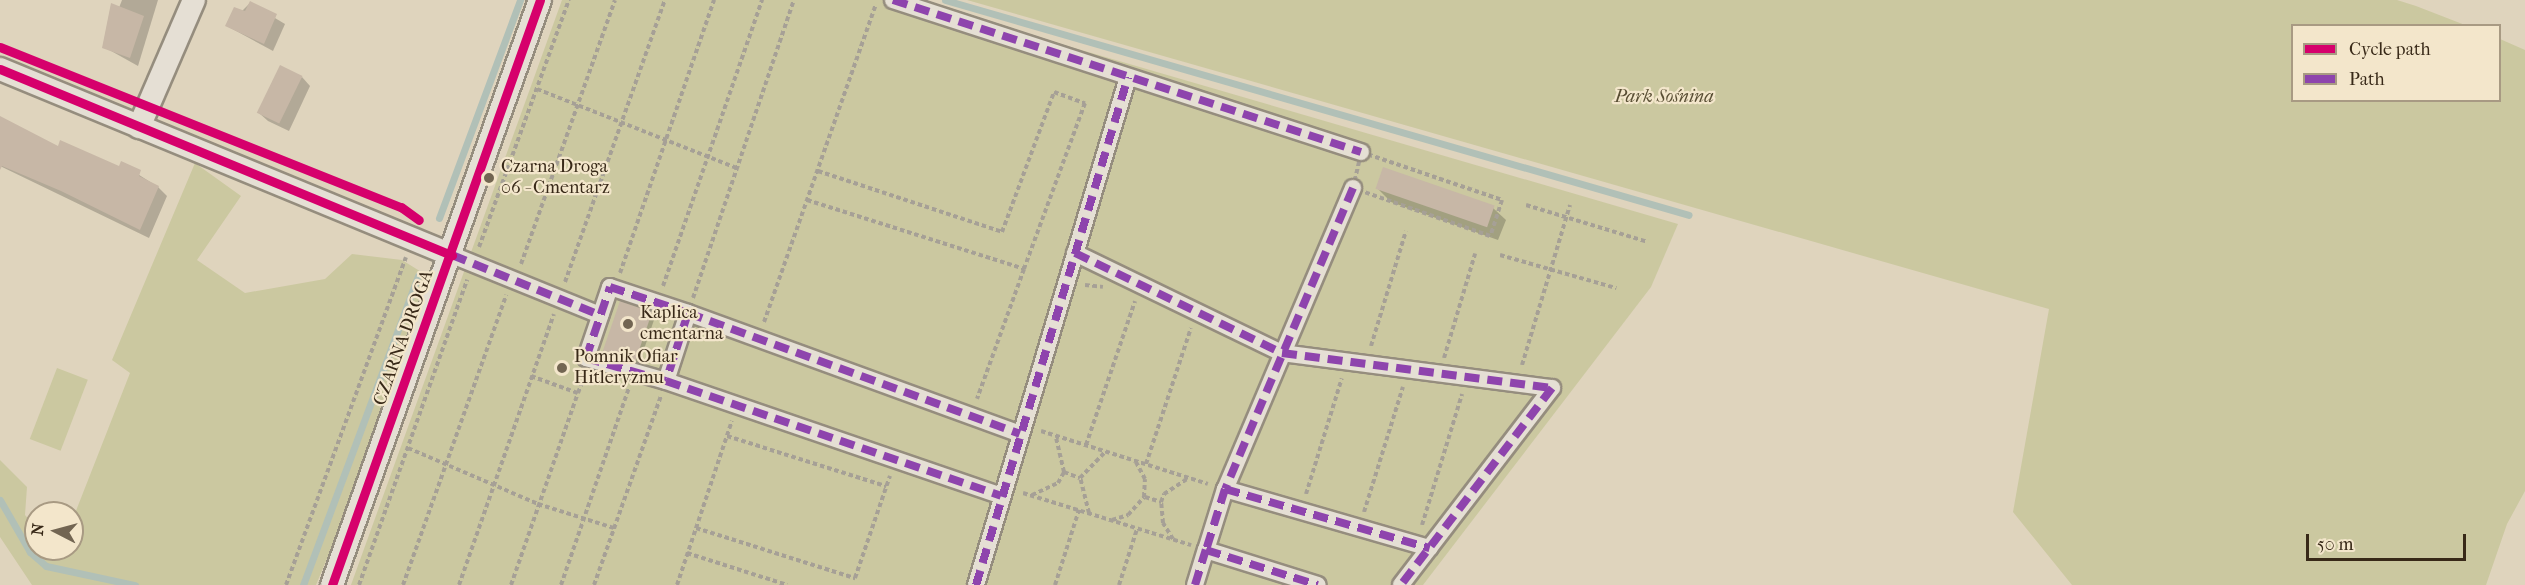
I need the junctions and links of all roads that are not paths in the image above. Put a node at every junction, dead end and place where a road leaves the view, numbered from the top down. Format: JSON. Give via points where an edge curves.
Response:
{"nodes":[{"id":1,"x":194,"y":0,"type":"edge"},
{"id":2,"x":540,"y":0,"type":"edge"},
{"id":3,"x":893,"y":0,"type":"edge"},
{"id":4,"x":0,"y":69,"type":"edge"},
{"id":5,"x":1128,"y":77,"type":"junction"},
{"id":6,"x":139,"y":127,"type":"junction"},
{"id":7,"x":1361,"y":152,"type":"road end"},
{"id":8,"x":1353,"y":188,"type":"road end"},
{"id":9,"x":1075,"y":253,"type":"junction"},
{"id":10,"x":462,"y":260,"type":"junction"},
{"id":11,"x":688,"y":313,"type":"junction"},
{"id":12,"x":600,"y":315,"type":"junction"},
{"id":13,"x":1282,"y":353,"type":"junction"},
{"id":14,"x":666,"y":381,"type":"junction"},
{"id":15,"x":1021,"y":429,"type":"junction"},
{"id":16,"x":1225,"y":489,"type":"junction"},
{"id":17,"x":1002,"y":491,"type":"junction"},
{"id":18,"x":1422,"y":548,"type":"junction"},
{"id":19,"x":1206,"y":550,"type":"junction"},
{"id":20,"x":332,"y":585,"type":"edge"},
{"id":21,"x":976,"y":585,"type":"edge"},
{"id":22,"x":1195,"y":585,"type":"edge"},
{"id":23,"x":1318,"y":585,"type":"edge"},
{"id":24,"x":1401,"y":585,"type":"edge"}],
"edges":[{"from":1,"to":6,"type":"street"},
{"from":2,"to":10,"type":"street","name":"CZARNA DROGA"},
{"from":3,"to":5,"type":"street"},
{"from":4,"to":6,"type":"street"},
{"from":5,"to":7,"type":"street"},
{"from":5,"to":9,"type":"street"},
{"from":6,"to":10,"type":"street"},
{"from":8,"to":13,"type":"street"},
{"from":9,"to":13,"type":"street"},
{"from":9,"to":15,"type":"street"},
{"from":10,"to":12,"type":"street"},
{"from":10,"to":20,"type":"street","name":"CZARNA DROGA"},
{"from":11,"to":12,"type":"street","via":[[614,288]]},
{"from":11,"to":14,"type":"street"},
{"from":11,"to":15,"type":"street","via":[[970,416]]},
{"from":12,"to":14,"type":"street","via":[[585,358]]},
{"from":13,"to":16,"type":"street"},
{"from":13,"to":18,"type":"street","via":[[1552,387]]},
{"from":14,"to":17,"type":"street","via":[[895,462]]},
{"from":15,"to":17,"type":"street"},
{"from":16,"to":18,"type":"street"},
{"from":16,"to":19,"type":"street"},
{"from":17,"to":21,"type":"street"},
{"from":18,"to":24,"type":"street"},
{"from":19,"to":22,"type":"street"},
{"from":19,"to":23,"type":"street"}]}
